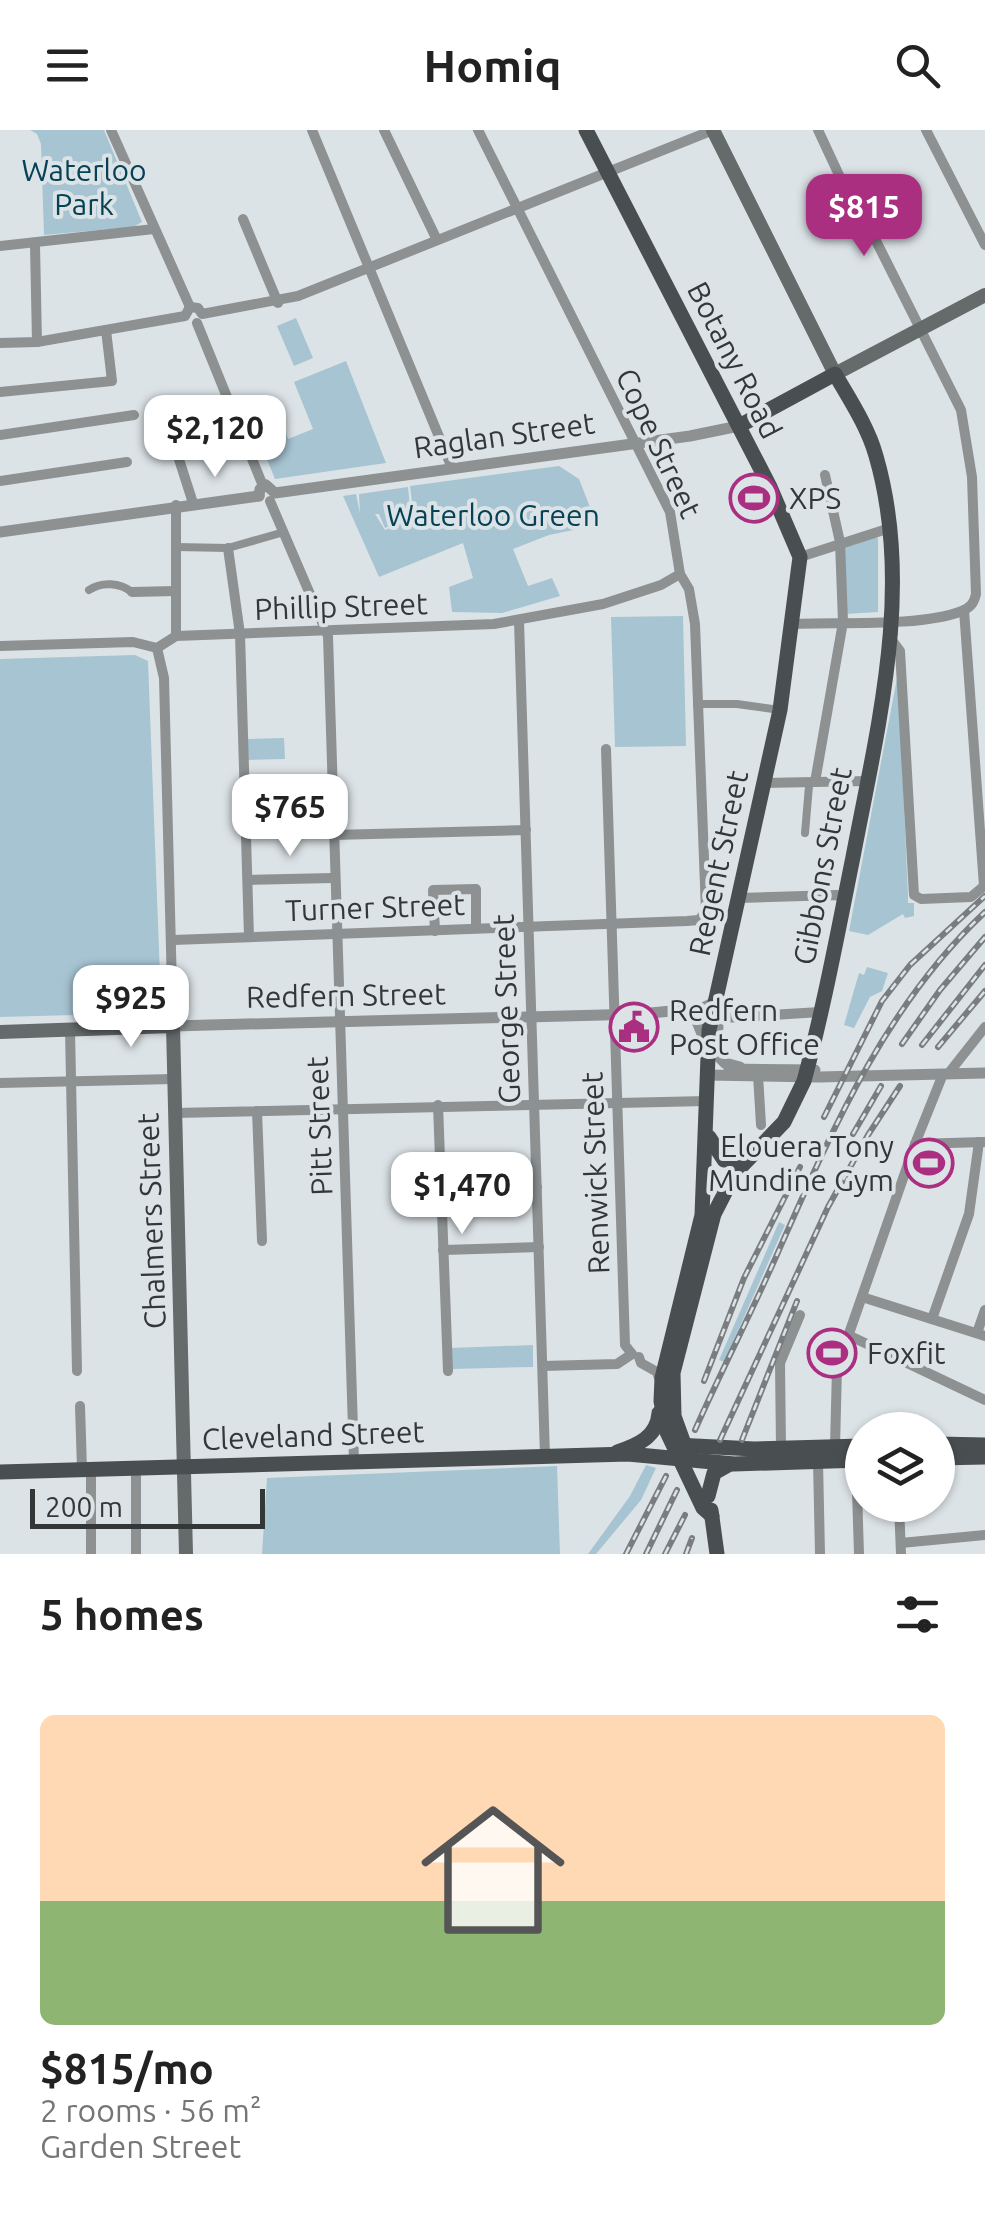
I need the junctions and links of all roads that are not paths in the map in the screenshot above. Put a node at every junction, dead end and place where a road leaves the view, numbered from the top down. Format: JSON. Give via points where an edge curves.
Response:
{"nodes":[{"id":1,"x":111,"y":130,"type":"edge"},
{"id":2,"x":312,"y":130,"type":"edge"},
{"id":3,"x":384,"y":130,"type":"edge"},
{"id":4,"x":478,"y":130,"type":"edge"},
{"id":5,"x":586,"y":130,"type":"edge"},
{"id":6,"x":713,"y":130,"type":"edge"},
{"id":7,"x":818,"y":130,"type":"edge"},
{"id":8,"x":926,"y":130,"type":"edge"},
{"id":9,"x":608,"y":172,"type":"junction"},
{"id":10,"x":518,"y":208,"type":"junction"},
{"id":11,"x":243,"y":219,"type":"dead end"},
{"id":12,"x":154,"y":228,"type":"junction"},
{"id":13,"x":437,"y":240,"type":"junction"},
{"id":14,"x":35,"y":245,"type":"junction"},
{"id":15,"x":985,"y":245,"type":"edge"},
{"id":16,"x":0,"y":246,"type":"edge"},
{"id":17,"x":370,"y":267,"type":"junction"},
{"id":18,"x":985,"y":295,"type":"edge"},
{"id":19,"x":278,"y":302,"type":"junction"},
{"id":20,"x":187,"y":312,"type":"junction"},
{"id":21,"x":199,"y":318,"type":"junction"},
{"id":22,"x":106,"y":330,"type":"junction"},
{"id":23,"x":922,"y":330,"type":"junction"},
{"id":24,"x":37,"y":342,"type":"junction"},
{"id":25,"x":0,"y":344,"type":"edge"},
{"id":26,"x":836,"y":374,"type":"junction"},
{"id":27,"x":0,"y":392,"type":"edge"},
{"id":28,"x":134,"y":415,"type":"dead end"},
{"id":29,"x":739,"y":426,"type":"junction"},
{"id":30,"x":0,"y":435,"type":"edge"},
{"id":31,"x":635,"y":443,"type":"junction"},
{"id":32,"x":176,"y":450,"type":"dead end"},
{"id":33,"x":128,"y":462,"type":"dead end"},
{"id":34,"x":985,"y":464,"type":"edge"},
{"id":35,"x":452,"y":468,"type":"junction"},
{"id":36,"x":971,"y":470,"type":"junction"},
{"id":37,"x":826,"y":475,"type":"dead end"},
{"id":38,"x":985,"y":476,"type":"edge"},
{"id":39,"x":0,"y":481,"type":"edge"},
{"id":40,"x":267,"y":494,"type":"junction"},
{"id":41,"x":194,"y":503,"type":"junction"},
{"id":42,"x":176,"y":505,"type":"junction"},
{"id":43,"x":890,"y":528,"type":"junction"},
{"id":44,"x":0,"y":532,"type":"edge"},
{"id":45,"x":284,"y":532,"type":"junction"},
{"id":46,"x":840,"y":542,"type":"junction"},
{"id":47,"x":176,"y":547,"type":"junction"},
{"id":48,"x":228,"y":548,"type":"junction"},
{"id":49,"x":800,"y":557,"type":"junction"},
{"id":50,"x":680,"y":574,"type":"junction"},
{"id":51,"x":89,"y":590,"type":"dead end"},
{"id":52,"x":176,"y":591,"type":"junction"},
{"id":53,"x":132,"y":592,"type":"joint"},
{"id":54,"x":964,"y":610,"type":"junction"},
{"id":55,"x":519,"y":621,"type":"junction"},
{"id":56,"x":843,"y":622,"type":"junction"},
{"id":57,"x":892,"y":622,"type":"junction"},
{"id":58,"x":794,"y":624,"type":"junction"},
{"id":59,"x":326,"y":631,"type":"junction"},
{"id":60,"x":240,"y":634,"type":"junction"},
{"id":61,"x":176,"y":636,"type":"junction"},
{"id":62,"x":891,"y":640,"type":"junction"},
{"id":63,"x":0,"y":646,"type":"edge"},
{"id":64,"x":157,"y":648,"type":"junction"},
{"id":65,"x":697,"y":704,"type":"junction"},
{"id":66,"x":780,"y":710,"type":"junction"},
{"id":67,"x":606,"y":749,"type":"dead end"},
{"id":68,"x":868,"y":781,"type":"junction"},
{"id":69,"x":763,"y":783,"type":"junction"},
{"id":70,"x":812,"y":784,"type":"junction"},
{"id":71,"x":526,"y":830,"type":"junction"},
{"id":72,"x":805,"y":833,"type":"dead end"},
{"id":73,"x":334,"y":835,"type":"junction"},
{"id":74,"x":333,"y":878,"type":"junction"},
{"id":75,"x":248,"y":880,"type":"junction"},
{"id":76,"x":984,"y":882,"type":"edge"},
{"id":77,"x":739,"y":898,"type":"junction"},
{"id":78,"x":844,"y":901,"type":"junction"},
{"id":79,"x":699,"y":920,"type":"joint"},
{"id":80,"x":612,"y":924,"type":"junction"},
{"id":81,"x":528,"y":926,"type":"junction"},
{"id":82,"x":476,"y":928,"type":"junction"},
{"id":83,"x":434,"y":932,"type":"junction"},
{"id":84,"x":337,"y":935,"type":"junction"},
{"id":85,"x":250,"y":937,"type":"junction"},
{"id":86,"x":173,"y":940,"type":"junction"},
{"id":87,"x":671,"y":1012,"type":"junction"},
{"id":88,"x":715,"y":1012,"type":"junction"},
{"id":89,"x":820,"y":1012,"type":"junction"},
{"id":90,"x":615,"y":1014,"type":"junction"},
{"id":91,"x":531,"y":1017,"type":"junction"},
{"id":92,"x":340,"y":1022,"type":"junction"},
{"id":93,"x":173,"y":1026,"type":"junction"},
{"id":94,"x":985,"y":1027,"type":"edge"},
{"id":95,"x":70,"y":1030,"type":"junction"},
{"id":96,"x":0,"y":1032,"type":"edge"},
{"id":97,"x":706,"y":1053,"type":"junction"},
{"id":98,"x":744,"y":1067,"type":"junction"},
{"id":99,"x":806,"y":1073,"type":"junction"},
{"id":100,"x":707,"y":1074,"type":"junction"},
{"id":101,"x":944,"y":1074,"type":"junction"},
{"id":102,"x":985,"y":1074,"type":"edge"},
{"id":103,"x":758,"y":1075,"type":"junction"},
{"id":104,"x":174,"y":1078,"type":"junction"},
{"id":105,"x":71,"y":1081,"type":"junction"},
{"id":106,"x":0,"y":1083,"type":"edge"},
{"id":107,"x":707,"y":1101,"type":"junction"},
{"id":108,"x":618,"y":1103,"type":"junction"},
{"id":109,"x":438,"y":1106,"type":"junction"},
{"id":110,"x":535,"y":1106,"type":"junction"},
{"id":111,"x":343,"y":1108,"type":"junction"},
{"id":112,"x":258,"y":1111,"type":"junction"},
{"id":113,"x":175,"y":1114,"type":"junction"},
{"id":114,"x":761,"y":1126,"type":"dead end"},
{"id":115,"x":706,"y":1131,"type":"junction"},
{"id":116,"x":982,"y":1142,"type":"edge"},
{"id":117,"x":915,"y":1144,"type":"junction"},
{"id":118,"x":746,"y":1159,"type":"junction"},
{"id":119,"x":537,"y":1187,"type":"junction"},
{"id":120,"x":441,"y":1193,"type":"junction"},
{"id":121,"x":262,"y":1241,"type":"dead end"},
{"id":122,"x":539,"y":1247,"type":"junction"},
{"id":123,"x":443,"y":1250,"type":"junction"},
{"id":124,"x":862,"y":1296,"type":"junction"},
{"id":125,"x":985,"y":1310,"type":"edge"},
{"id":126,"x":800,"y":1314,"type":"dead end"},
{"id":127,"x":932,"y":1319,"type":"junction"},
{"id":128,"x":981,"y":1334,"type":"edge"},
{"id":129,"x":848,"y":1335,"type":"junction"},
{"id":130,"x":636,"y":1355,"type":"junction"},
{"id":131,"x":665,"y":1356,"type":"junction"},
{"id":132,"x":543,"y":1366,"type":"junction"},
{"id":133,"x":77,"y":1370,"type":"dead end"},
{"id":134,"x":448,"y":1371,"type":"dead end"},
{"id":135,"x":664,"y":1393,"type":"junction"},
{"id":136,"x":985,"y":1400,"type":"edge"},
{"id":137,"x":80,"y":1406,"type":"dead end"},
{"id":138,"x":955,"y":1444,"type":"edge"},
{"id":139,"x":985,"y":1445,"type":"edge"},
{"id":140,"x":834,"y":1447,"type":"junction"},
{"id":141,"x":955,"y":1447,"type":"edge"},
{"id":142,"x":716,"y":1448,"type":"junction"},
{"id":143,"x":780,"y":1448,"type":"junction"},
{"id":144,"x":845,"y":1450,"type":"edge"},
{"id":145,"x":681,"y":1453,"type":"junction"},
{"id":146,"x":610,"y":1454,"type":"junction"},
{"id":147,"x":545,"y":1456,"type":"junction"},
{"id":148,"x":985,"y":1457,"type":"edge"},
{"id":149,"x":845,"y":1458,"type":"edge"},
{"id":150,"x":955,"y":1458,"type":"edge"},
{"id":151,"x":354,"y":1461,"type":"junction"},
{"id":152,"x":818,"y":1462,"type":"junction"},
{"id":153,"x":734,"y":1464,"type":"junction"},
{"id":154,"x":184,"y":1466,"type":"junction"},
{"id":155,"x":136,"y":1467,"type":"junction"},
{"id":156,"x":86,"y":1468,"type":"junction"},
{"id":157,"x":0,"y":1472,"type":"edge"},
{"id":158,"x":708,"y":1496,"type":"junction"},
{"id":159,"x":712,"y":1516,"type":"junction"},
{"id":160,"x":859,"y":1522,"type":"edge"},
{"id":161,"x":900,"y":1522,"type":"edge"},
{"id":162,"x":985,"y":1534,"type":"edge"},
{"id":163,"x":901,"y":1548,"type":"edge"},
{"id":164,"x":91,"y":1554,"type":"edge"},
{"id":165,"x":136,"y":1554,"type":"edge"},
{"id":166,"x":186,"y":1554,"type":"edge"},
{"id":167,"x":717,"y":1554,"type":"edge"},
{"id":168,"x":820,"y":1554,"type":"edge"},
{"id":169,"x":859,"y":1554,"type":"edge"}],
"edges":[{"from":1,"to":12,"type":"street"},
{"from":2,"to":17,"type":"street"},
{"from":3,"to":13,"type":"street"},
{"from":4,"to":10,"type":"street","name":"Cope Street"},
{"from":5,"to":9,"type":"main road","name":"Botany Road"},
{"from":6,"to":9,"type":"street"},
{"from":6,"to":26,"type":"main road"},
{"from":7,"to":23,"type":"street"},
{"from":8,"to":15,"type":"street"},
{"from":9,"to":10,"type":"street"},
{"from":9,"to":29,"type":"main road","name":"Botany Road"},
{"from":10,"to":13,"type":"street"},
{"from":10,"to":31,"type":"street","name":"Cope Street"},
{"from":11,"to":19,"type":"street"},
{"from":12,"to":14,"type":"street"},
{"from":12,"to":20,"type":"street"},
{"from":13,"to":17,"type":"street"},
{"from":14,"to":16,"type":"street"},
{"from":14,"to":24,"type":"street"},
{"from":17,"to":19,"type":"street"},
{"from":17,"to":35,"type":"street"},
{"from":18,"to":23,"type":"main road"},
{"from":19,"to":21,"type":"street"},
{"from":20,"to":21,"type":"street","via":[[189,323]]},
{"from":20,"to":22,"type":"street"},
{"from":21,"to":40,"type":"street","name":"Pitt Street"},
{"from":22,"to":24,"type":"street"},
{"from":22,"to":27,"type":"street","via":[[112,381]]},
{"from":23,"to":26,"type":"main road"},
{"from":23,"to":36,"type":"street","via":[[961,410]]},
{"from":24,"to":25,"type":"street"},
{"from":26,"to":29,"type":"main road"},
{"from":26,"to":43,"type":"main road","name":"Gibbons Street","via":[[875,451]]},
{"from":28,"to":30,"type":"street"},
{"from":29,"to":31,"type":"street","name":"Raglan Street"},
{"from":29,"to":49,"type":"main road","name":"Botany Road"},
{"from":31,"to":35,"type":"street","name":"Raglan Street"},
{"from":31,"to":50,"type":"street","name":"Cope Street","via":[[670,512]]},
{"from":32,"to":41,"type":"street"},
{"from":33,"to":39,"type":"street"},
{"from":34,"to":36,"type":"street"},
{"from":35,"to":40,"type":"street","name":"Raglan Street"},
{"from":36,"to":38,"type":"street"},
{"from":36,"to":54,"type":"street","via":[[976,591]]},
{"from":37,"to":46,"type":"street"},
{"from":40,"to":41,"type":"street","name":"Raglan Street"},
{"from":40,"to":45,"type":"street","name":"Pitt Street"},
{"from":41,"to":42,"type":"street","name":"Raglan Street"},
{"from":42,"to":44,"type":"street","name":"Raglan Street"},
{"from":42,"to":47,"type":"street"},
{"from":43,"to":46,"type":"street"},
{"from":43,"to":57,"type":"main road","name":"Gibbons Street"},
{"from":45,"to":48,"type":"street"},
{"from":45,"to":59,"type":"street","name":"Pitt Street"},
{"from":46,"to":49,"type":"street"},
{"from":46,"to":56,"type":"street"},
{"from":47,"to":48,"type":"street"},
{"from":47,"to":52,"type":"street"},
{"from":48,"to":60,"type":"street"},
{"from":49,"to":58,"type":"main road"},
{"from":50,"to":55,"type":"street","name":"Phillip Street","via":[[603,604]]},
{"from":50,"to":65,"type":"street","name":"Cope Street","via":[[692,601]]},
{"from":51,"to":53,"type":"street","via":[[111,584]]},
{"from":52,"to":53,"type":"street"},
{"from":52,"to":61,"type":"street"},
{"from":54,"to":57,"type":"street"},
{"from":54,"to":76,"type":"street"},
{"from":55,"to":59,"type":"street","name":"Phillip Street"},
{"from":55,"to":71,"type":"street","name":"George Street"},
{"from":56,"to":57,"type":"street"},
{"from":56,"to":58,"type":"street"},
{"from":56,"to":70,"type":"street"},
{"from":57,"to":62,"type":"main road","name":"Gibbons Street"},
{"from":58,"to":66,"type":"main road","name":"Regent Street"},
{"from":59,"to":60,"type":"street","name":"Phillip Street"},
{"from":59,"to":73,"type":"street","name":"Pitt Street"},
{"from":60,"to":61,"type":"street","name":"Phillip Street"},
{"from":60,"to":75,"type":"street"},
{"from":61,"to":64,"type":"street"},
{"from":62,"to":68,"type":"main road","name":"Gibbons Street"},
{"from":62,"to":76,"type":"street","via":[[900,651],[914,895],[971,897]]},
{"from":63,"to":64,"type":"street","via":[[134,642]]},
{"from":64,"to":86,"type":"street","name":"Chalmers Street","via":[[164,678]]},
{"from":65,"to":66,"type":"street"},
{"from":65,"to":79,"type":"street","name":"Cope Street","via":[[706,911]]},
{"from":66,"to":69,"type":"main road","name":"Regent Street"},
{"from":67,"to":80,"type":"street","name":"Renwick Street"},
{"from":68,"to":70,"type":"street"},
{"from":68,"to":78,"type":"main road","name":"Gibbons Street"},
{"from":69,"to":70,"type":"street"},
{"from":69,"to":77,"type":"main road","name":"Regent Street"},
{"from":70,"to":72,"type":"street"},
{"from":71,"to":73,"type":"street"},
{"from":71,"to":81,"type":"street","name":"George Street"},
{"from":73,"to":74,"type":"street","name":"Pitt Street"},
{"from":74,"to":75,"type":"street"},
{"from":74,"to":84,"type":"street","name":"Pitt Street"},
{"from":75,"to":85,"type":"street"},
{"from":77,"to":78,"type":"street","via":[[837,895]]},
{"from":77,"to":88,"type":"main road","name":"Regent Street"},
{"from":78,"to":89,"type":"main road","name":"Gibbons Street"},
{"from":79,"to":80,"type":"street","name":"Turner Street"},
{"from":80,"to":81,"type":"street","name":"Turner Street"},
{"from":80,"to":90,"type":"street","name":"Renwick Street"},
{"from":81,"to":82,"type":"street","name":"Turner Street"},
{"from":81,"to":91,"type":"street","name":"George Street"},
{"from":82,"to":83,"type":"street","name":"Turner Street"},
{"from":82,"to":83,"type":"street","via":[[476,889],[434,890]]},
{"from":83,"to":84,"type":"street","name":"Turner Street"},
{"from":84,"to":85,"type":"street","name":"Turner Street"},
{"from":84,"to":92,"type":"street","name":"Pitt Street"},
{"from":85,"to":86,"type":"street","name":"Turner Street"},
{"from":86,"to":93,"type":"street","name":"Chalmers Street"},
{"from":87,"to":88,"type":"street","name":"Redfern Street"},
{"from":87,"to":90,"type":"street","name":"Redfern Street"},
{"from":87,"to":97,"type":"street","via":[[698,1021]]},
{"from":88,"to":89,"type":"street","name":"Redfern Street","via":[[724,1018]]},
{"from":88,"to":97,"type":"main road","name":"Regent Street"},
{"from":88,"to":98,"type":"street","via":[[718,1057]]},
{"from":89,"to":99,"type":"main road","name":"Gibbons Street"},
{"from":90,"to":91,"type":"street","name":"Redfern Street"},
{"from":90,"to":108,"type":"street","name":"Renwick Street"},
{"from":91,"to":92,"type":"street","name":"Redfern Street"},
{"from":91,"to":110,"type":"street","name":"George Street"},
{"from":92,"to":93,"type":"street","name":"Redfern Street"},
{"from":92,"to":111,"type":"street","name":"Pitt Street"},
{"from":93,"to":95,"type":"main road","name":"Redfern Street"},
{"from":93,"to":104,"type":"main road","name":"Chalmers Street"},
{"from":94,"to":101,"type":"street"},
{"from":95,"to":96,"type":"main road","name":"Redfern Street"},
{"from":95,"to":105,"type":"street"},
{"from":97,"to":100,"type":"main road","name":"Regent Street"},
{"from":98,"to":99,"type":"street"},
{"from":98,"to":100,"type":"street"},
{"from":99,"to":101,"type":"street"},
{"from":99,"to":103,"type":"street"},
{"from":99,"to":118,"type":"main road","name":"Gibbons Street","via":[[784,1122]]},
{"from":100,"to":103,"type":"street"},
{"from":100,"to":107,"type":"main road","name":"Regent Street"},
{"from":101,"to":102,"type":"street"},
{"from":101,"to":117,"type":"street"},
{"from":103,"to":114,"type":"street"},
{"from":104,"to":105,"type":"street"},
{"from":104,"to":113,"type":"main road","name":"Chalmers Street"},
{"from":105,"to":106,"type":"street"},
{"from":105,"to":133,"type":"street"},
{"from":107,"to":108,"type":"street"},
{"from":107,"to":115,"type":"main road","name":"Regent Street"},
{"from":108,"to":110,"type":"street"},
{"from":108,"to":130,"type":"street","name":"Renwick Street","via":[[625,1345]]},
{"from":109,"to":110,"type":"street"},
{"from":109,"to":111,"type":"street"},
{"from":109,"to":120,"type":"street"},
{"from":110,"to":119,"type":"street","name":"George Street"},
{"from":111,"to":112,"type":"street"},
{"from":111,"to":151,"type":"street","name":"Pitt Street"},
{"from":112,"to":113,"type":"street"},
{"from":112,"to":121,"type":"street"},
{"from":113,"to":154,"type":"main road","name":"Chalmers Street"},
{"from":115,"to":118,"type":"main road","via":[[722,1159]]},
{"from":115,"to":131,"type":"main road","name":"Regent Street","via":[[702,1215]]},
{"from":116,"to":117,"type":"street"},
{"from":116,"to":127,"type":"street","via":[[969,1214]]},
{"from":117,"to":124,"type":"street"},
{"from":118,"to":135,"type":"main road","name":"Regent Street","via":[[714,1214]]},
{"from":119,"to":120,"type":"street"},
{"from":119,"to":122,"type":"street","name":"George Street"},
{"from":120,"to":123,"type":"street"},
{"from":122,"to":123,"type":"street"},
{"from":122,"to":132,"type":"street","name":"George Street"},
{"from":123,"to":134,"type":"street"},
{"from":124,"to":127,"type":"street"},
{"from":124,"to":129,"type":"street"},
{"from":125,"to":128,"type":"street"},
{"from":126,"to":143,"type":"street","via":[[780,1363]]},
{"from":127,"to":128,"type":"street"},
{"from":129,"to":136,"type":"street"},
{"from":129,"to":140,"type":"street","via":[[835,1384]]},
{"from":130,"to":131,"type":"street"},
{"from":130,"to":132,"type":"street","via":[[618,1364]]},
{"from":130,"to":135,"type":"street","via":[[657,1372]]},
{"from":131,"to":135,"type":"main road","name":"Regent Street"},
{"from":132,"to":147,"type":"street","name":"George Street"},
{"from":135,"to":142,"type":"main road","via":[[691,1435]]},
{"from":135,"to":145,"type":"main road","name":"Regent Street","via":[[665,1425]]},
{"from":135,"to":146,"type":"main road","via":[[653,1433]]},
{"from":137,"to":156,"type":"street"},
{"from":138,"to":139,"type":"main road"},
{"from":140,"to":143,"type":"main road","name":"Cleveland Street"},
{"from":140,"to":144,"type":"main road","name":"Cleveland Street"},
{"from":141,"to":148,"type":"main road"},
{"from":142,"to":143,"type":"main road","name":"Cleveland Street"},
{"from":142,"to":145,"type":"main road","name":"Cleveland Street"},
{"from":145,"to":146,"type":"main road","name":"Cleveland Street"},
{"from":145,"to":153,"type":"main road","name":"Cleveland Street"},
{"from":145,"to":158,"type":"main road","name":"Regent Street"},
{"from":145,"to":159,"type":"main road","name":"Regent Street"},
{"from":146,"to":147,"type":"main road","name":"Cleveland Street"},
{"from":147,"to":151,"type":"main road","name":"Cleveland Street"},
{"from":148,"to":150,"type":"main road"},
{"from":149,"to":152,"type":"main road","name":"Cleveland Street"},
{"from":151,"to":154,"type":"main road","name":"Cleveland Street"},
{"from":152,"to":153,"type":"main road","name":"Cleveland Street"},
{"from":152,"to":168,"type":"street"},
{"from":153,"to":158,"type":"main road","via":[[714,1472]]},
{"from":154,"to":155,"type":"main road","name":"Cleveland Street"},
{"from":154,"to":166,"type":"main road","name":"Chalmers Street"},
{"from":155,"to":156,"type":"main road","name":"Cleveland Street"},
{"from":155,"to":165,"type":"street"},
{"from":156,"to":157,"type":"main road","name":"Cleveland Street"},
{"from":156,"to":164,"type":"street"},
{"from":158,"to":159,"type":"main road","name":"Regent Street"},
{"from":159,"to":167,"type":"main road","name":"Regent Street"},
{"from":160,"to":169,"type":"street"},
{"from":161,"to":163,"type":"street"},
{"from":162,"to":163,"type":"street"}]}
